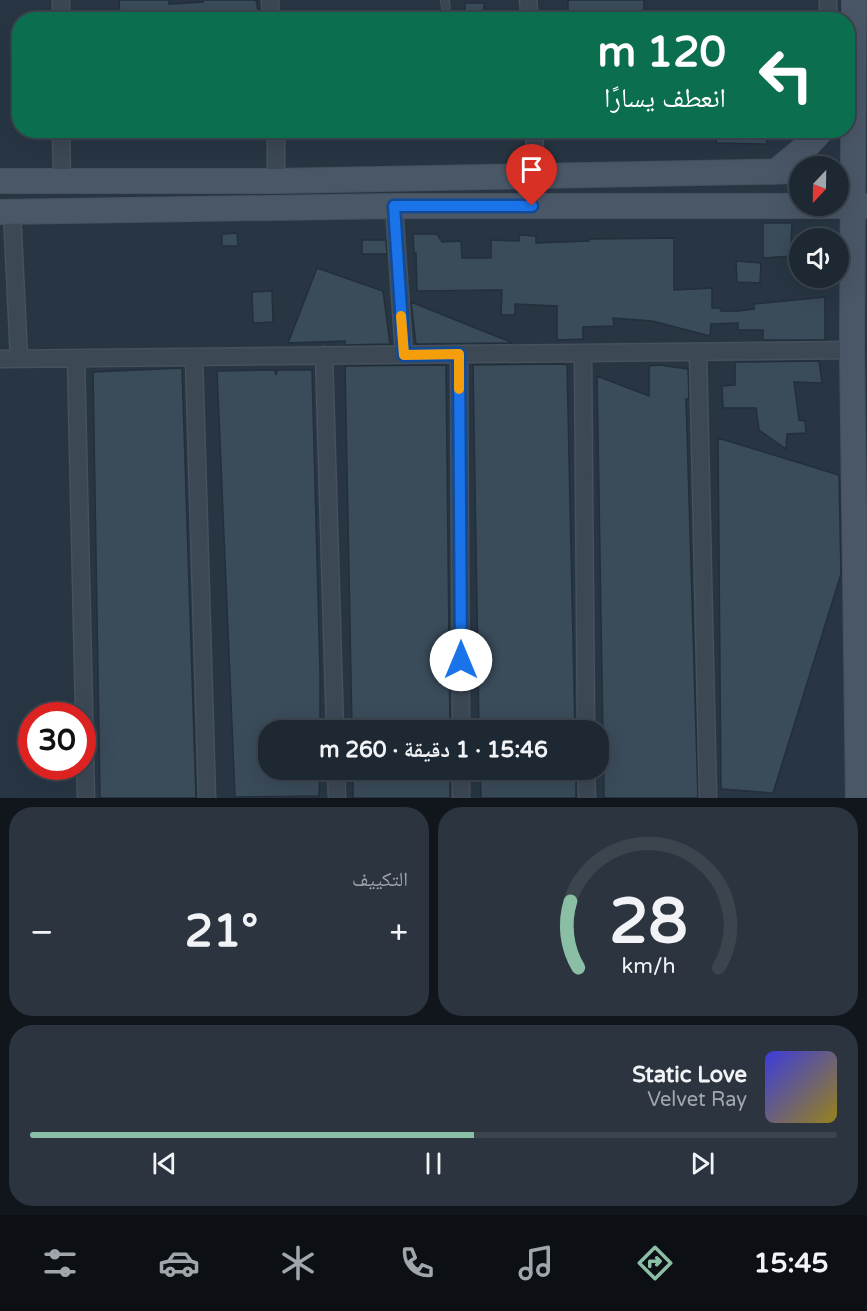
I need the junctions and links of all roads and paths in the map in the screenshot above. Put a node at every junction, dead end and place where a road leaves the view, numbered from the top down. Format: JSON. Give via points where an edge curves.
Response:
{"nodes":[{"id":1,"x":61,"y":138,"type":"edge"},
{"id":2,"x":276,"y":138,"type":"edge"},
{"id":3,"x":534,"y":138,"type":"edge"},
{"id":4,"x":814,"y":138,"type":"edge"},
{"id":5,"x":852,"y":138,"type":"edge"},
{"id":6,"x":789,"y":171,"type":"edge"},
{"id":7,"x":853,"y":171,"type":"edge"},
{"id":8,"x":775,"y":172,"type":"junction"},
{"id":9,"x":536,"y":177,"type":"junction"},
{"id":10,"x":62,"y":180,"type":"junction"},
{"id":11,"x":0,"y":181,"type":"edge"},
{"id":12,"x":178,"y":181,"type":"junction"},
{"id":13,"x":243,"y":181,"type":"junction"},
{"id":14,"x":276,"y":181,"type":"junction"},
{"id":15,"x":394,"y":206,"type":"junction"},
{"id":16,"x":860,"y":206,"type":"edge"},
{"id":17,"x":244,"y":208,"type":"junction"},
{"id":18,"x":175,"y":209,"type":"junction"},
{"id":19,"x":6,"y":212,"type":"edge"},
{"id":20,"x":852,"y":350,"type":"junction"},
{"id":21,"x":698,"y":352,"type":"junction"},
{"id":22,"x":583,"y":353,"type":"junction"},
{"id":23,"x":459,"y":354,"type":"junction"},
{"id":24,"x":404,"y":355,"type":"junction"},
{"id":25,"x":324,"y":356,"type":"junction"},
{"id":26,"x":194,"y":357,"type":"junction"},
{"id":27,"x":19,"y":358,"type":"junction"},
{"id":28,"x":76,"y":358,"type":"junction"},
{"id":29,"x":0,"y":359,"type":"edge"},
{"id":30,"x":335,"y":720,"type":"edge"},
{"id":31,"x":461,"y":720,"type":"edge"},
{"id":32,"x":586,"y":720,"type":"edge"},
{"id":33,"x":336,"y":780,"type":"edge"},
{"id":34,"x":461,"y":780,"type":"edge"},
{"id":35,"x":586,"y":780,"type":"edge"},
{"id":36,"x":86,"y":798,"type":"edge"},
{"id":37,"x":207,"y":798,"type":"edge"},
{"id":38,"x":337,"y":798,"type":"edge"},
{"id":39,"x":461,"y":798,"type":"edge"},
{"id":40,"x":587,"y":798,"type":"edge"},
{"id":41,"x":708,"y":798,"type":"edge"},
{"id":42,"x":858,"y":798,"type":"edge"}],
"edges":[{"from":1,"to":10,"type":"street"},
{"from":2,"to":14,"type":"street"},
{"from":3,"to":9,"type":"street"},
{"from":4,"to":8,"type":"main road"},
{"from":5,"to":7,"type":"main road"},
{"from":6,"to":8,"type":"main road"},
{"from":7,"to":16,"type":"main road"},
{"from":8,"to":9,"type":"main road"},
{"from":9,"to":14,"type":"main road"},
{"from":10,"to":11,"type":"main road"},
{"from":10,"to":12,"type":"main road"},
{"from":12,"to":13,"type":"main road"},
{"from":12,"to":18,"type":"main road","via":[[184,197]]},
{"from":13,"to":14,"type":"main road"},
{"from":13,"to":17,"type":"main road","via":[[234,195]]},
{"from":15,"to":16,"type":"main road"},
{"from":15,"to":17,"type":"main road"},
{"from":15,"to":24,"type":"street"},
{"from":16,"to":20,"type":"main road"},
{"from":17,"to":18,"type":"main road"},
{"from":18,"to":19,"type":"main road"},
{"from":19,"to":27,"type":"street"},
{"from":20,"to":21,"type":"street"},
{"from":20,"to":42,"type":"main road"},
{"from":21,"to":22,"type":"street"},
{"from":21,"to":41,"type":"street"},
{"from":22,"to":23,"type":"street"},
{"from":22,"to":32,"type":"street"},
{"from":23,"to":24,"type":"street"},
{"from":23,"to":31,"type":"street"},
{"from":24,"to":25,"type":"street"},
{"from":25,"to":26,"type":"street"},
{"from":25,"to":30,"type":"street"},
{"from":26,"to":28,"type":"street"},
{"from":26,"to":37,"type":"street"},
{"from":27,"to":28,"type":"street"},
{"from":27,"to":29,"type":"street"},
{"from":28,"to":36,"type":"street"},
{"from":33,"to":38,"type":"street"},
{"from":34,"to":39,"type":"street"},
{"from":35,"to":40,"type":"street"}]}
